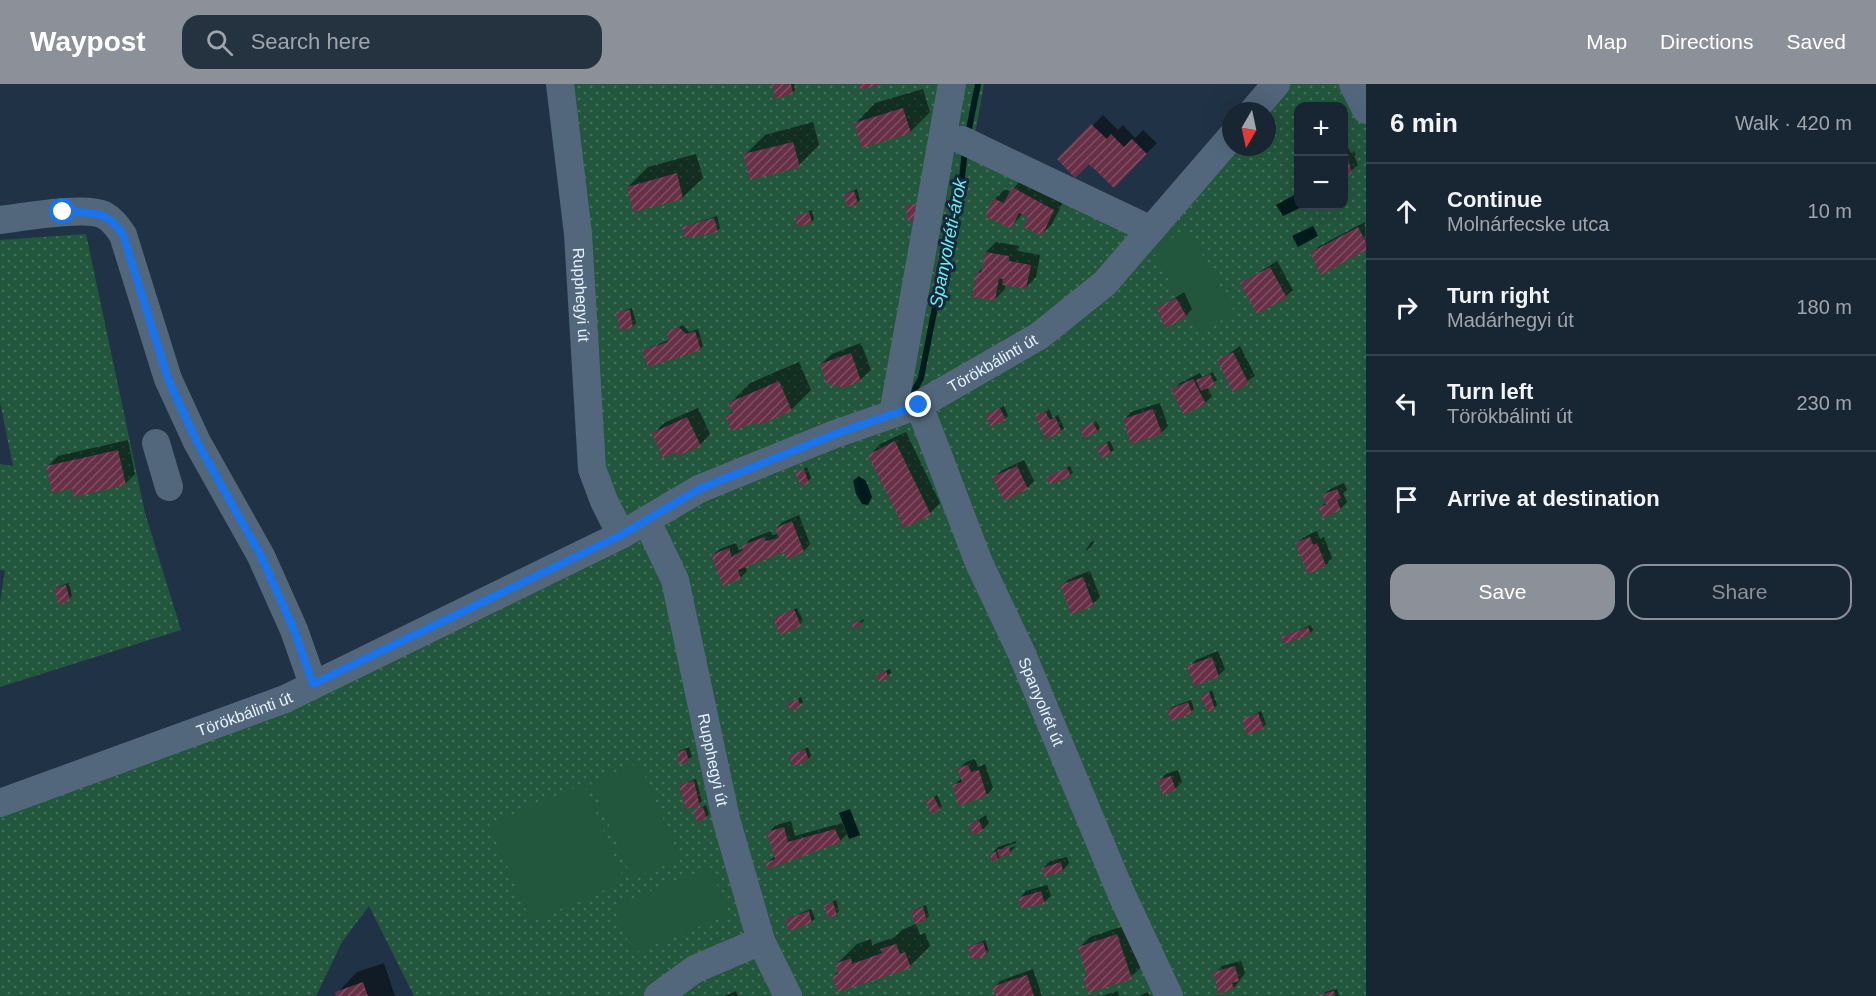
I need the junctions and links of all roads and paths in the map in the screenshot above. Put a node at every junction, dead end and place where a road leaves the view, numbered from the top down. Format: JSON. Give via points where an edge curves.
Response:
{"nodes":[{"id":1,"x":560,"y":84,"type":"edge"},
{"id":2,"x":952,"y":84,"type":"edge"},
{"id":3,"x":1276,"y":84,"type":"edge"},
{"id":4,"x":1353,"y":84,"type":"edge"},
{"id":5,"x":1261,"y":102,"type":"edge"},
{"id":6,"x":1366,"y":110,"type":"edge"},
{"id":7,"x":967,"y":142,"type":"dead end"},
{"id":8,"x":1222,"y":148,"type":"edge"},
{"id":9,"x":0,"y":220,"type":"edge"},
{"id":10,"x":1151,"y":231,"type":"junction"},
{"id":11,"x":906,"y":409,"type":"junction"},
{"id":12,"x":205,"y":457,"type":"junction"},
{"id":13,"x":163,"y":466,"type":"dead end"},
{"id":14,"x":647,"y":521,"type":"junction"},
{"id":15,"x":621,"y":535,"type":"junction"},
{"id":16,"x":313,"y":684,"type":"junction"},
{"id":17,"x":0,"y":803,"type":"edge"},
{"id":18,"x":761,"y":941,"type":"junction"},
{"id":19,"x":658,"y":996,"type":"edge"},
{"id":20,"x":788,"y":996,"type":"edge"},
{"id":21,"x":1169,"y":996,"type":"edge"}],
"edges":[{"from":1,"to":15,"type":"street","name":"Rupphegyi út","via":[[579,246],[592,469]]},
{"from":2,"to":11,"type":"street"},
{"from":3,"to":5,"type":"street"},
{"from":4,"to":6,"type":"street"},
{"from":7,"to":10,"type":"street"},
{"from":8,"to":10,"type":"street","name":"Törökbálinti út"},
{"from":9,"to":12,"type":"street","via":[[63,212],[101,214],[114,222],[123,235],[168,379]]},
{"from":10,"to":11,"type":"street","name":"Törökbálinti út","via":[[1105,283],[1039,336]]},
{"from":11,"to":14,"type":"street","name":"Törökbálinti út","via":[[699,489]]},
{"from":11,"to":21,"type":"street","name":"Spanyolrét út","via":[[1022,654],[1121,893]]},
{"from":12,"to":13,"type":"street"},
{"from":12,"to":16,"type":"street","via":[[261,556]]},
{"from":14,"to":15,"type":"street","name":"Törökbálinti út"},
{"from":14,"to":18,"type":"street","name":"Rupphegyi út","via":[[675,580],[723,809]]},
{"from":15,"to":16,"type":"street","name":"Törökbálinti út"},
{"from":16,"to":17,"type":"street","name":"Törökbálinti út","via":[[280,701]]},
{"from":18,"to":19,"type":"street","via":[[695,969]]},
{"from":18,"to":20,"type":"street","name":"Rupphegyi út"}]}
